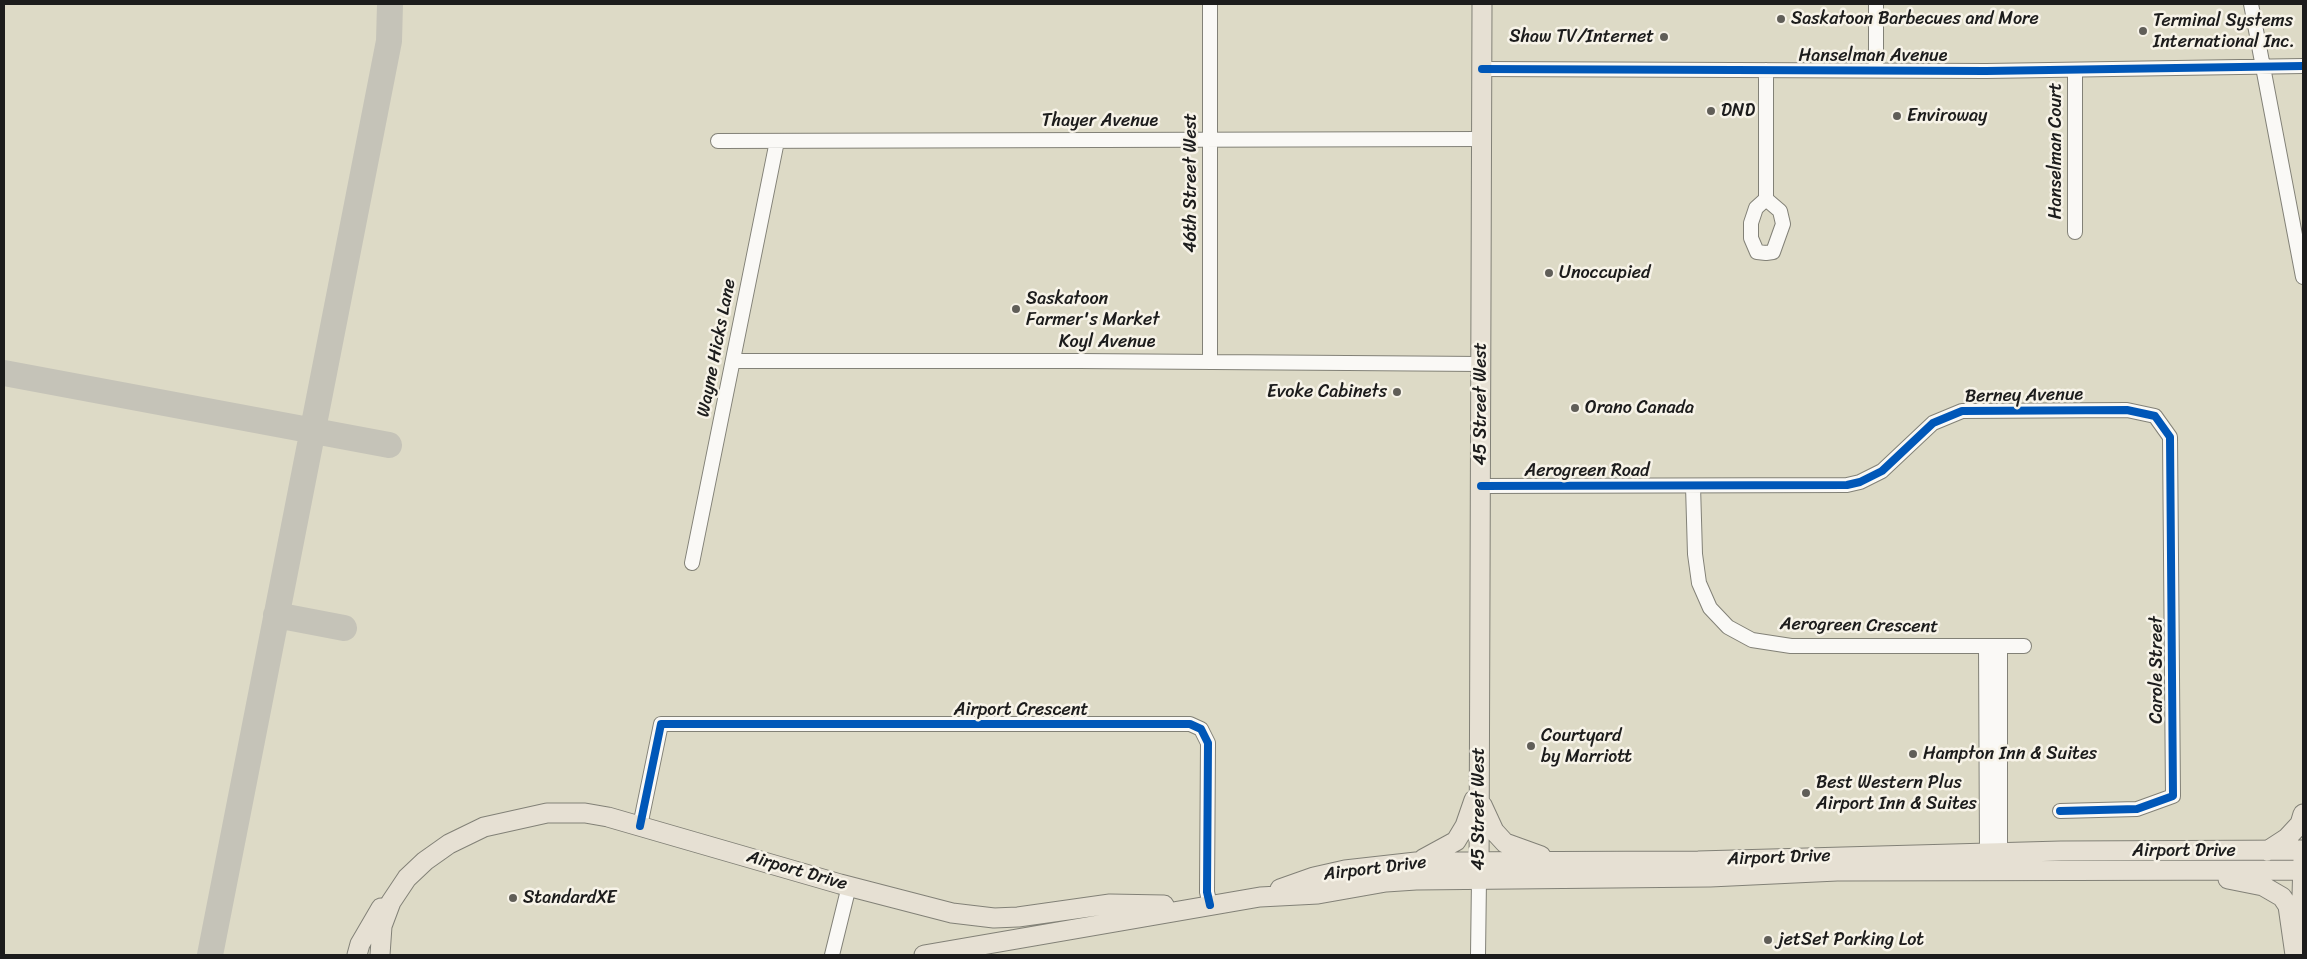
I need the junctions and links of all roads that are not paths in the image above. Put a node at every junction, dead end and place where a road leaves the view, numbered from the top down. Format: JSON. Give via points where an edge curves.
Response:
{"nodes":[{"id":1,"x":1210,"y":4,"type":"edge"},
{"id":2,"x":1482,"y":4,"type":"edge"},
{"id":3,"x":1876,"y":4,"type":"edge"},
{"id":4,"x":2251,"y":4,"type":"edge"},
{"id":5,"x":2303,"y":66,"type":"edge"},
{"id":6,"x":2263,"y":67,"type":"junction"},
{"id":7,"x":1482,"y":69,"type":"junction"},
{"id":8,"x":1766,"y":70,"type":"junction"},
{"id":9,"x":1876,"y":70,"type":"junction"},
{"id":10,"x":2075,"y":70,"type":"junction"},
{"id":11,"x":1211,"y":139,"type":"junction"},
{"id":12,"x":1482,"y":139,"type":"junction"},
{"id":13,"x":718,"y":140,"type":"dead end"},
{"id":14,"x":777,"y":141,"type":"junction"},
{"id":15,"x":1766,"y":198,"type":"dead end"},
{"id":16,"x":2075,"y":232,"type":"dead end"},
{"id":17,"x":2301,"y":247,"type":"edge"},
{"id":18,"x":2303,"y":277,"type":"edge"},
{"id":19,"x":734,"y":361,"type":"junction"},
{"id":20,"x":1210,"y":362,"type":"junction"},
{"id":21,"x":1481,"y":364,"type":"junction"},
{"id":22,"x":1481,"y":486,"type":"junction"},
{"id":23,"x":1694,"y":486,"type":"junction"},
{"id":24,"x":2171,"y":545,"type":"joint"},
{"id":25,"x":692,"y":563,"type":"dead end"},
{"id":26,"x":1986,"y":646,"type":"junction"},
{"id":27,"x":2000,"y":646,"type":"junction"},
{"id":28,"x":2024,"y":646,"type":"dead end"},
{"id":29,"x":1479,"y":792,"type":"junction"},
{"id":30,"x":2060,"y":811,"type":"dead end"},
{"id":31,"x":2303,"y":814,"type":"edge"},
{"id":32,"x":640,"y":826,"type":"junction"},
{"id":33,"x":2303,"y":850,"type":"edge"},
{"id":34,"x":2267,"y":851,"type":"junction"},
{"id":35,"x":1993,"y":852,"type":"junction"},
{"id":36,"x":2303,"y":860,"type":"edge"},
{"id":37,"x":1416,"y":862,"type":"junction"},
{"id":38,"x":1561,"y":862,"type":"junction"},
{"id":39,"x":2175,"y":869,"type":"junction"},
{"id":40,"x":2303,"y":870,"type":"edge"},
{"id":41,"x":1479,"y":871,"type":"junction"},
{"id":42,"x":410,"y":875,"type":"junction"},
{"id":43,"x":849,"y":886,"type":"junction"},
{"id":44,"x":1260,"y":897,"type":"junction"},
{"id":45,"x":1205,"y":906,"type":"junction"},
{"id":46,"x":357,"y":955,"type":"edge"},
{"id":47,"x":380,"y":955,"type":"edge"},
{"id":48,"x":832,"y":955,"type":"edge"},
{"id":49,"x":924,"y":955,"type":"edge"},
{"id":50,"x":1478,"y":955,"type":"edge"},
{"id":51,"x":2295,"y":955,"type":"edge"},
{"id":52,"x":2300,"y":955,"type":"edge"}],
"edges":[{"from":1,"to":11,"type":"street","name":"46th Street West"},
{"from":2,"to":7,"type":"main road","name":"45 Street West"},
{"from":3,"to":9,"type":"street"},
{"from":4,"to":6,"type":"street"},
{"from":5,"to":6,"type":"street","name":"Hanselman Avenue"},
{"from":6,"to":10,"type":"street","name":"Hanselman Avenue"},
{"from":6,"to":17,"type":"street"},
{"from":7,"to":8,"type":"street","name":"Hanselman Avenue"},
{"from":7,"to":12,"type":"main road","name":"45 Street West"},
{"from":8,"to":9,"type":"street","name":"Hanselman Avenue"},
{"from":8,"to":15,"type":"street"},
{"from":9,"to":10,"type":"street","name":"Hanselman Avenue"},
{"from":10,"to":16,"type":"street","name":"Hanselman Court"},
{"from":11,"to":12,"type":"street","name":"Thayer Avenue"},
{"from":11,"to":14,"type":"street","name":"Thayer Avenue"},
{"from":11,"to":20,"type":"street","name":"46th Street West"},
{"from":12,"to":21,"type":"main road","name":"45 Street West"},
{"from":13,"to":14,"type":"street","name":"Thayer Avenue"},
{"from":14,"to":19,"type":"street","name":"Wayne Hicks Lane"},
{"from":17,"to":18,"type":"street"},
{"from":19,"to":20,"type":"street","name":"Koyl Avenue"},
{"from":19,"to":25,"type":"street","name":"Wayne Hicks Lane"},
{"from":20,"to":21,"type":"street","name":"Koyl Avenue"},
{"from":21,"to":22,"type":"main road","name":"45 Street West"},
{"from":22,"to":23,"type":"street","name":"Aerogreen Road"},
{"from":22,"to":29,"type":"main road","name":"45 Street West"},
{"from":23,"to":24,"type":"street","name":"Berney Avenue","via":[[1860,482],[1882,471],[1933,423],[1962,411],[2127,410],[2155,416],[2170,437]]},
{"from":23,"to":26,"type":"street","name":"Aerogreen Crescent","via":[[1698,583],[1710,608],[1728,627],[1752,640],[1783,646]]},
{"from":24,"to":30,"type":"street","name":"Carole Street","via":[[2173,796],[2137,809]]},
{"from":26,"to":27,"type":"street","name":"Aerogreen Crescent"},
{"from":26,"to":35,"type":"street"},
{"from":27,"to":28,"type":"street","name":"Aerogreen Crescent"},
{"from":27,"to":35,"type":"street"},
{"from":29,"to":37,"type":"main road","via":[[1456,841]]},
{"from":29,"to":38,"type":"main road","via":[[1494,831],[1504,842]]},
{"from":29,"to":41,"type":"main road","name":"45 Street West"},
{"from":31,"to":34,"type":"main road","via":[[2300,824],[2287,838]]},
{"from":32,"to":42,"type":"main road","name":"Airport Drive","via":[[585,813],[556,812],[522,817],[472,831],[437,852]]},
{"from":32,"to":43,"type":"main road","name":"Airport Drive"},
{"from":32,"to":45,"type":"street","name":"Airport Crescent","via":[[661,724],[1193,725],[1203,732],[1208,743]]},
{"from":33,"to":34,"type":"main road","name":"Airport Drive"},
{"from":34,"to":35,"type":"main road","name":"Airport Drive"},
{"from":35,"to":38,"type":"main road","name":"Airport Drive"},
{"from":36,"to":40,"type":"main road"},
{"from":37,"to":41,"type":"main road","name":"Airport Drive"},
{"from":37,"to":44,"type":"main road","name":"Airport Drive","via":[[1314,877]]},
{"from":38,"to":41,"type":"main road","name":"Airport Drive"},
{"from":39,"to":40,"type":"main road","name":"Airport Drive"},
{"from":39,"to":41,"type":"main road","name":"Airport Drive","via":[[1837,871],[1710,877]]},
{"from":39,"to":51,"type":"main road","via":[[2263,886],[2282,897],[2288,906]]},
{"from":40,"to":52,"type":"main road"},
{"from":41,"to":44,"type":"main road","name":"Airport Drive","via":[[1318,894]]},
{"from":41,"to":50,"type":"street","name":"45 Street West"},
{"from":42,"to":46,"type":"main road","name":"Airport Drive","via":[[387,899]]},
{"from":42,"to":47,"type":"main road","name":"Airport Drive","via":[[398,889],[385,917]]},
{"from":43,"to":45,"type":"main road","name":"Airport Drive","via":[[952,913],[994,918],[1042,915],[1110,904]]},
{"from":43,"to":48,"type":"street"},
{"from":44,"to":45,"type":"main road","name":"Airport Drive"},
{"from":45,"to":49,"type":"main road","name":"Airport Drive"}]}
